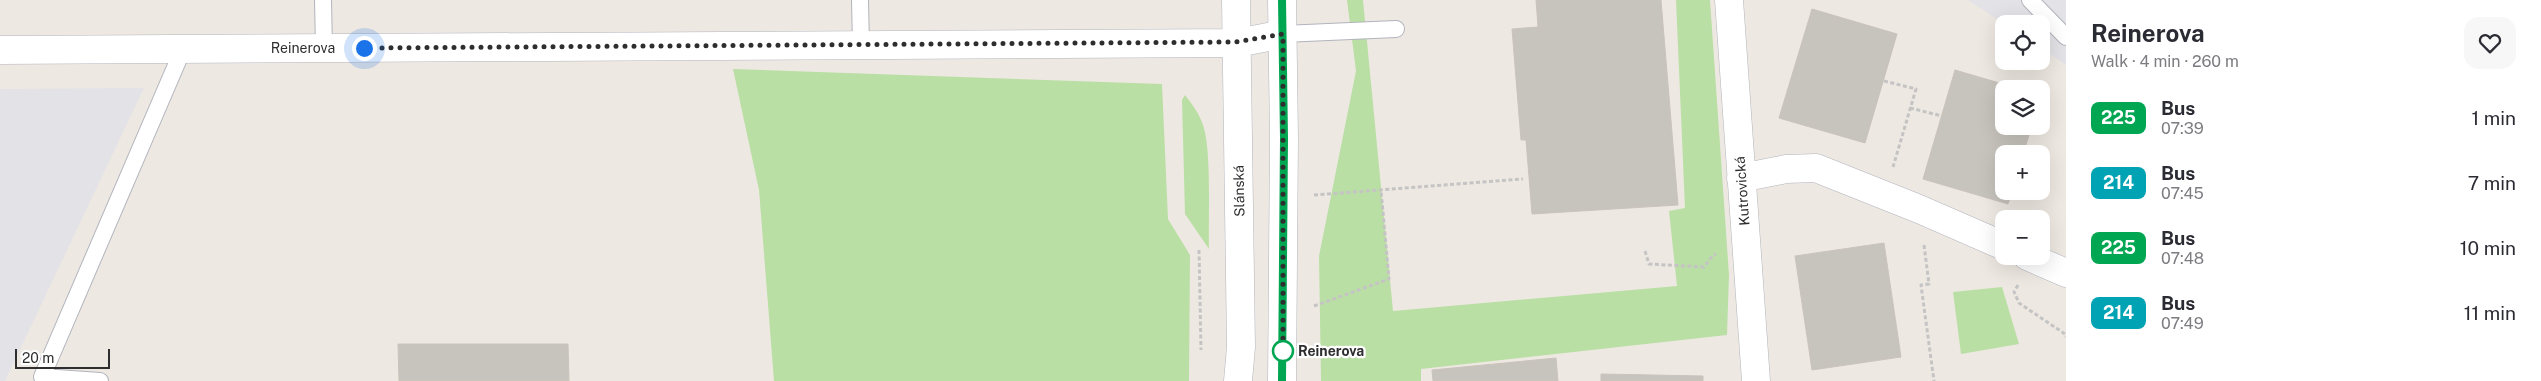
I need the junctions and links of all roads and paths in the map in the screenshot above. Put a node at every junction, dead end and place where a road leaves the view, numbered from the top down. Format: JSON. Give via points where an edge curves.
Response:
{"nodes":[{"id":1,"x":323,"y":0,"type":"edge"},
{"id":2,"x":860,"y":0,"type":"edge"},
{"id":3,"x":1236,"y":0,"type":"edge"},
{"id":4,"x":1282,"y":0,"type":"edge"},
{"id":5,"x":1729,"y":0,"type":"edge"},
{"id":6,"x":2030,"y":0,"type":"edge"},
{"id":7,"x":1396,"y":29,"type":"dead end"},
{"id":8,"x":1283,"y":34,"type":"junction"},
{"id":9,"x":2065,"y":35,"type":"edge"},
{"id":10,"x":1236,"y":42,"type":"junction"},
{"id":11,"x":861,"y":46,"type":"junction"},
{"id":12,"x":324,"y":48,"type":"junction"},
{"id":13,"x":183,"y":49,"type":"junction"},
{"id":14,"x":0,"y":50,"type":"edge"},
{"id":15,"x":1884,"y":81,"type":"dead end"},
{"id":16,"x":1910,"y":108,"type":"junction"},
{"id":17,"x":1942,"y":116,"type":"dead end"},
{"id":18,"x":1890,"y":176,"type":"dead end"},
{"id":19,"x":1524,"y":178,"type":"dead end"},
{"id":20,"x":1741,"y":178,"type":"junction"},
{"id":21,"x":1381,"y":190,"type":"junction"},
{"id":22,"x":1313,"y":195,"type":"dead end"},
{"id":23,"x":1919,"y":209,"type":"junction"},
{"id":24,"x":1995,"y":242,"type":"edge"},
{"id":25,"x":1199,"y":250,"type":"dead end"},
{"id":26,"x":1645,"y":251,"type":"dead end"},
{"id":27,"x":1747,"y":251,"type":"junction"},
{"id":28,"x":2027,"y":265,"type":"edge"},
{"id":29,"x":2048,"y":265,"type":"edge"},
{"id":30,"x":2066,"y":273,"type":"edge"},
{"id":31,"x":1314,"y":306,"type":"dead end"},
{"id":32,"x":2066,"y":337,"type":"edge"},
{"id":33,"x":1201,"y":350,"type":"dead end"},
{"id":34,"x":100,"y":381,"type":"edge"},
{"id":35,"x":1238,"y":381,"type":"edge"},
{"id":36,"x":1282,"y":381,"type":"edge"},
{"id":37,"x":1756,"y":381,"type":"edge"},
{"id":38,"x":1934,"y":381,"type":"edge"}],
"edges":[{"from":1,"to":12,"type":"lane"},
{"from":2,"to":11,"type":"lane"},
{"from":3,"to":10,"type":"street","name":"Slánská"},
{"from":4,"to":8,"type":"street"},
{"from":5,"to":20,"type":"street","name":"Kutrovická"},
{"from":6,"to":9,"type":"lane"},
{"from":7,"to":8,"type":"lane"},
{"from":8,"to":10,"type":"street","name":"Reinerova"},
{"from":8,"to":36,"type":"street"},
{"from":10,"to":11,"type":"street","name":"Reinerova"},
{"from":10,"to":35,"type":"street","name":"Slánská","via":[[1241,348]]},
{"from":11,"to":12,"type":"street","name":"Reinerova"},
{"from":12,"to":13,"type":"street","name":"Reinerova"},
{"from":13,"to":14,"type":"street","name":"Reinerova"},
{"from":13,"to":34,"type":"lane","via":[[42,377]]},
{"from":15,"to":16,"type":"path","via":[[1916,89]]},
{"from":16,"to":17,"type":"path"},
{"from":16,"to":18,"type":"path"},
{"from":19,"to":21,"type":"path"},
{"from":20,"to":23,"type":"street","via":[[1786,169],[1816,168]]},
{"from":20,"to":27,"type":"street","name":"Kutrovická"},
{"from":21,"to":22,"type":"path"},
{"from":21,"to":31,"type":"path","via":[[1389,279]]},
{"from":23,"to":24,"type":"street"},
{"from":23,"to":38,"type":"path","via":[[1929,284],[1921,285]]},
{"from":25,"to":33,"type":"path"},
{"from":26,"to":27,"type":"path","via":[[1649,264],[1704,267],[1713,254]]},
{"from":27,"to":37,"type":"street","name":"Kutrovická"},
{"from":28,"to":32,"type":"path","via":[[2014,292],[2015,299]]},
{"from":29,"to":30,"type":"street"}]}
